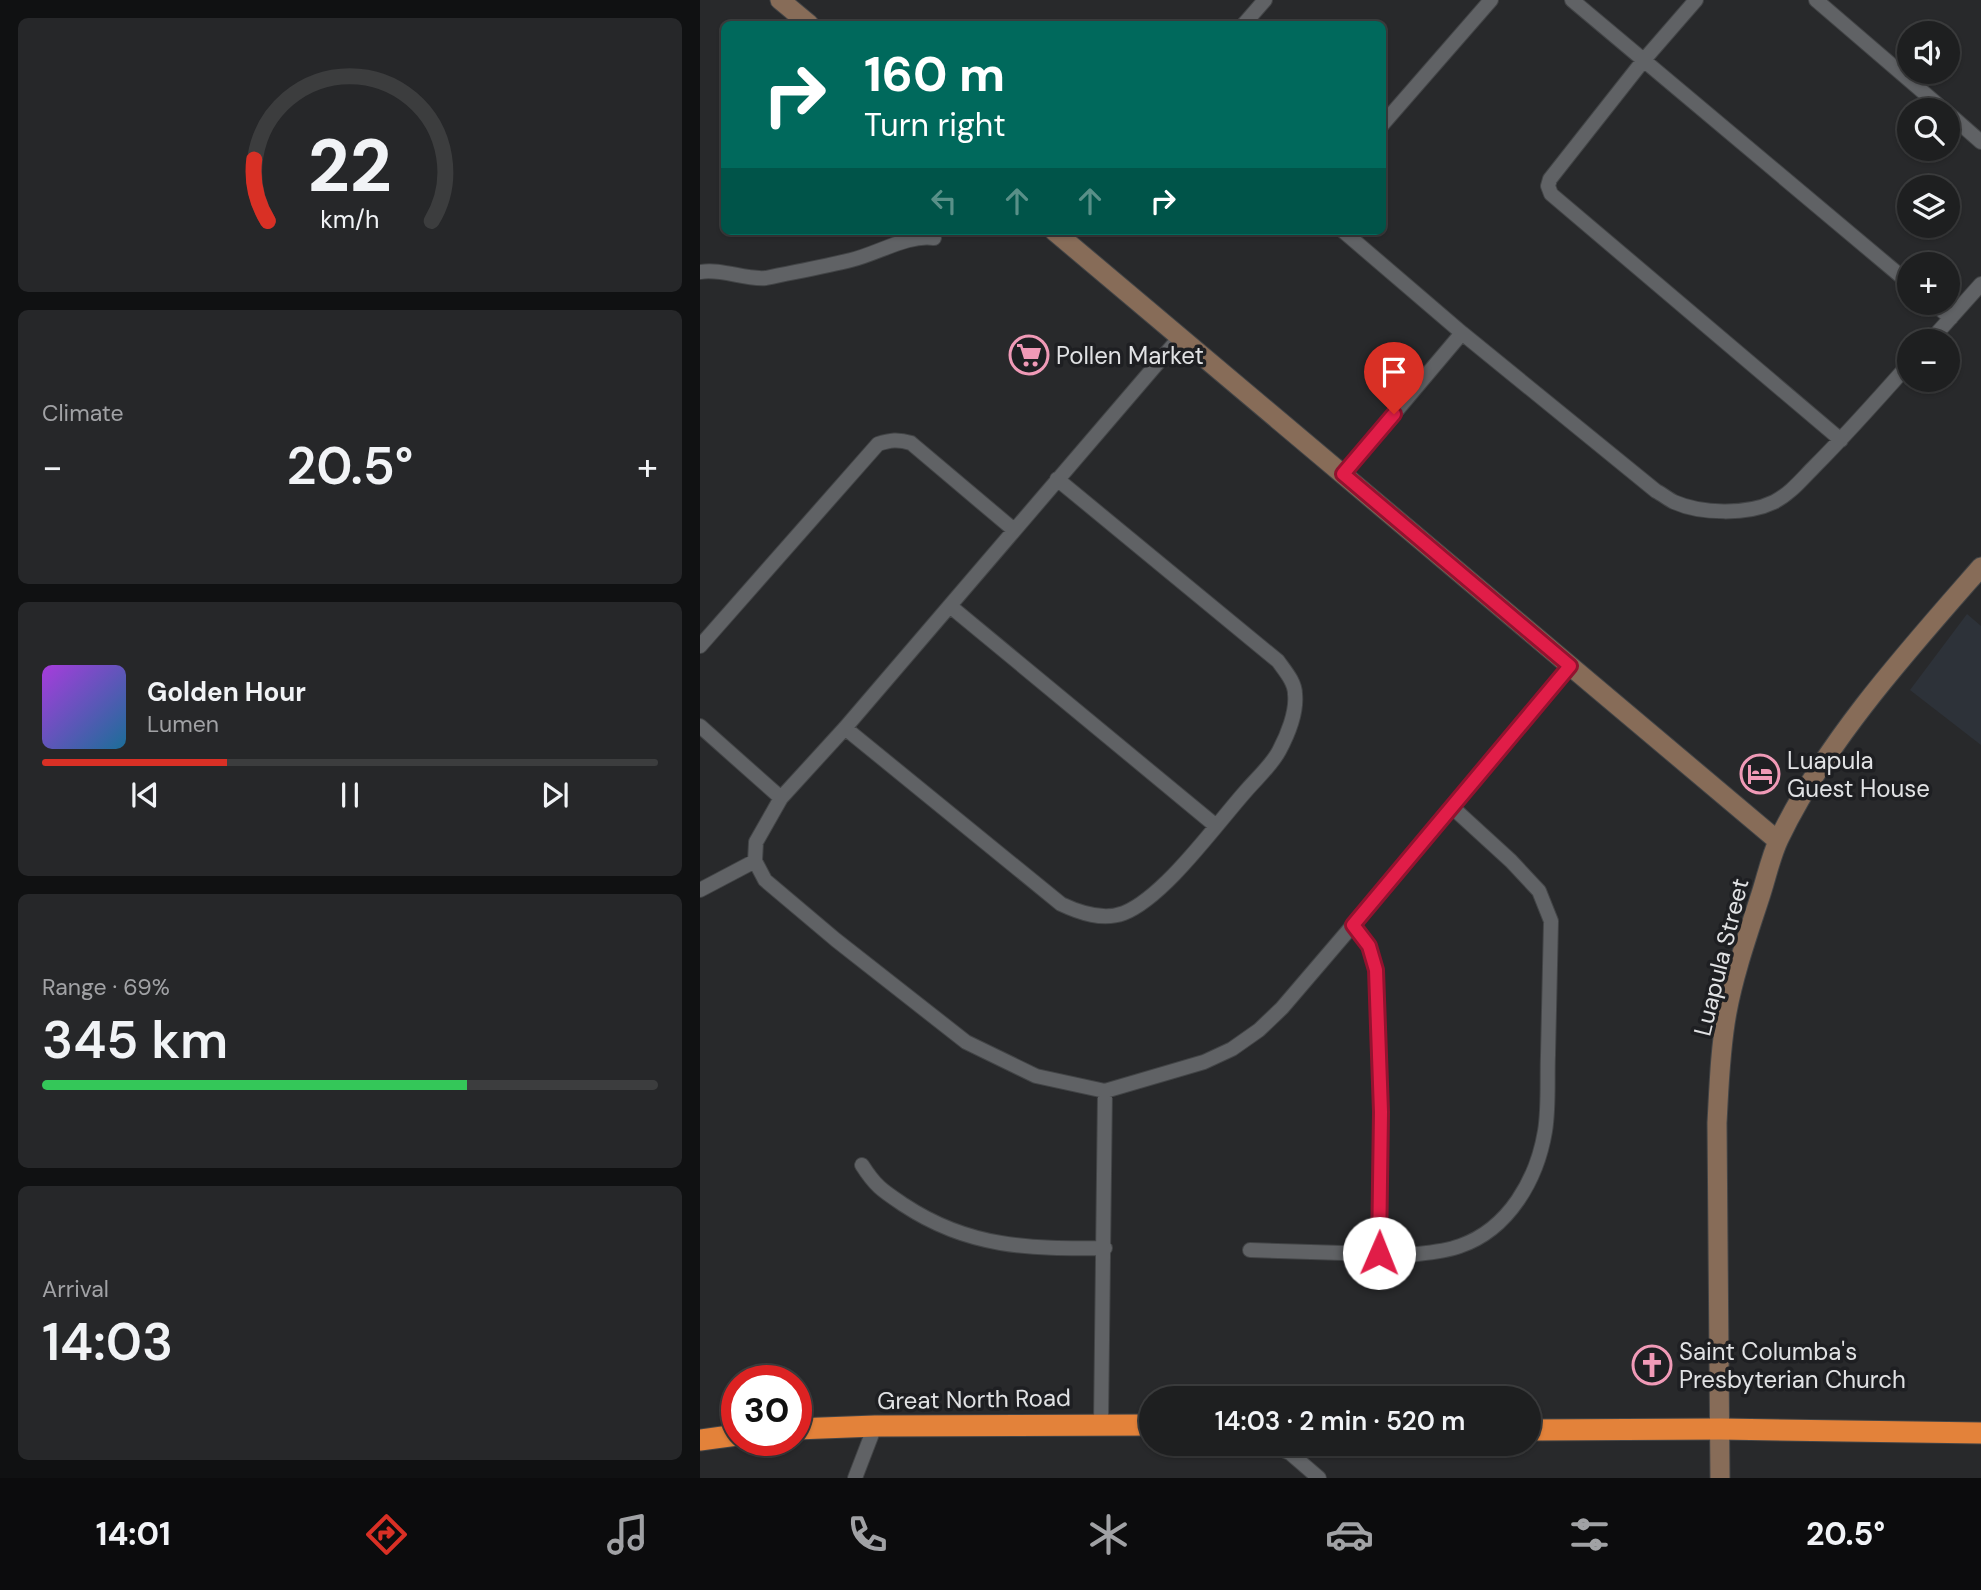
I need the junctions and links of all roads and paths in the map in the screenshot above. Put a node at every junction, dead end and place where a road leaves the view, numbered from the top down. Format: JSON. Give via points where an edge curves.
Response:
{"nodes":[{"id":1,"x":779,"y":0,"type":"edge"},
{"id":2,"x":1265,"y":0,"type":"edge"},
{"id":3,"x":1491,"y":0,"type":"edge"},
{"id":4,"x":1572,"y":0,"type":"edge"},
{"id":5,"x":1696,"y":0,"type":"edge"},
{"id":6,"x":1816,"y":0,"type":"edge"},
{"id":7,"x":805,"y":21,"type":"edge"},
{"id":8,"x":1247,"y":21,"type":"edge"},
{"id":9,"x":1643,"y":61,"type":"junction"},
{"id":10,"x":1930,"y":98,"type":"edge"},
{"id":11,"x":1386,"y":120,"type":"edge"},
{"id":12,"x":1960,"y":124,"type":"edge"},
{"id":13,"x":1981,"y":142,"type":"edge"},
{"id":14,"x":1066,"y":235,"type":"edge"},
{"id":15,"x":1348,"y":235,"type":"edge"},
{"id":16,"x":934,"y":238,"type":"dead end"},
{"id":17,"x":700,"y":272,"type":"edge"},
{"id":18,"x":1897,"y":273,"type":"edge"},
{"id":19,"x":1981,"y":284,"type":"edge"},
{"id":20,"x":1947,"y":315,"type":"edge"},
{"id":21,"x":1951,"y":318,"type":"junction"},
{"id":22,"x":1941,"y":329,"type":"edge"},
{"id":23,"x":1462,"y":333,"type":"junction"},
{"id":24,"x":1180,"y":337,"type":"junction"},
{"id":25,"x":1897,"y":377,"type":"edge"},
{"id":26,"x":1841,"y":440,"type":"junction"},
{"id":27,"x":1343,"y":474,"type":"junction"},
{"id":28,"x":1057,"y":479,"type":"junction"},
{"id":29,"x":1014,"y":530,"type":"junction"},
{"id":30,"x":1981,"y":567,"type":"edge"},
{"id":31,"x":950,"y":606,"type":"junction"},
{"id":32,"x":700,"y":646,"type":"edge"},
{"id":33,"x":1570,"y":666,"type":"junction"},
{"id":34,"x":700,"y":726,"type":"edge"},
{"id":35,"x":845,"y":728,"type":"junction"},
{"id":36,"x":781,"y":798,"type":"junction"},
{"id":37,"x":1452,"y":807,"type":"junction"},
{"id":38,"x":1216,"y":826,"type":"junction"},
{"id":39,"x":1778,"y":841,"type":"junction"},
{"id":40,"x":755,"y":861,"type":"junction"},
{"id":41,"x":700,"y":890,"type":"edge"},
{"id":42,"x":1353,"y":925,"type":"junction"},
{"id":43,"x":1105,"y":1091,"type":"junction"},
{"id":44,"x":862,"y":1165,"type":"dead end"},
{"id":45,"x":1105,"y":1248,"type":"junction"},
{"id":46,"x":1250,"y":1250,"type":"dead end"},
{"id":47,"x":1379,"y":1253,"type":"junction"},
{"id":48,"x":1101,"y":1424,"type":"junction"},
{"id":49,"x":1139,"y":1425,"type":"edge"},
{"id":50,"x":875,"y":1426,"type":"junction"},
{"id":51,"x":812,"y":1428,"type":"edge"},
{"id":52,"x":1721,"y":1429,"type":"junction"},
{"id":53,"x":1541,"y":1430,"type":"edge"},
{"id":54,"x":1981,"y":1433,"type":"edge"},
{"id":55,"x":721,"y":1437,"type":"edge"},
{"id":56,"x":700,"y":1440,"type":"edge"},
{"id":57,"x":1293,"y":1456,"type":"edge"},
{"id":58,"x":855,"y":1478,"type":"edge"},
{"id":59,"x":1319,"y":1478,"type":"edge"},
{"id":60,"x":1720,"y":1478,"type":"edge"}],
"edges":[{"from":1,"to":7,"type":"street"},
{"from":2,"to":8,"type":"street"},
{"from":3,"to":11,"type":"street"},
{"from":4,"to":9,"type":"street"},
{"from":5,"to":9,"type":"street"},
{"from":6,"to":10,"type":"street"},
{"from":9,"to":18,"type":"street"},
{"from":9,"to":26,"type":"street","via":[[1550,179],[1551,194]]},
{"from":12,"to":13,"type":"street"},
{"from":14,"to":24,"type":"street"},
{"from":15,"to":23,"type":"street"},
{"from":16,"to":17,"type":"street","via":[[919,235],[854,260],[766,278]]},
{"from":19,"to":21,"type":"street"},
{"from":20,"to":21,"type":"street"},
{"from":21,"to":22,"type":"street"},
{"from":23,"to":26,"type":"street","via":[[1656,491],[1688,507],[1732,510],[1773,502]]},
{"from":23,"to":27,"type":"street"},
{"from":24,"to":27,"type":"street"},
{"from":24,"to":28,"type":"street"},
{"from":25,"to":26,"type":"street"},
{"from":27,"to":33,"type":"street"},
{"from":28,"to":29,"type":"street"},
{"from":28,"to":38,"type":"street","via":[[1278,662],[1289,676],[1296,693],[1294,710],[1279,752]]},
{"from":29,"to":31,"type":"street"},
{"from":29,"to":32,"type":"street","via":[[911,443],[895,439],[878,444]]},
{"from":30,"to":39,"type":"street","name":"Luapula Street","via":[[1834,747]]},
{"from":31,"to":35,"type":"street"},
{"from":31,"to":38,"type":"street"},
{"from":33,"to":37,"type":"street"},
{"from":33,"to":39,"type":"street"},
{"from":34,"to":36,"type":"street"},
{"from":35,"to":36,"type":"street"},
{"from":35,"to":38,"type":"street","via":[[1062,904],[1082,914],[1126,912],[1162,888]]},
{"from":36,"to":40,"type":"street","via":[[756,842]]},
{"from":37,"to":42,"type":"street"},
{"from":37,"to":47,"type":"street","via":[[1539,891],[1551,921],[1546,1129],[1522,1195],[1494,1227],[1460,1247],[1408,1255]]},
{"from":39,"to":52,"type":"street","name":"Luapula Street","via":[[1742,952],[1719,1073],[1717,1366]]},
{"from":40,"to":41,"type":"street"},
{"from":40,"to":43,"type":"street","via":[[765,880],[966,1041],[1036,1076]]},
{"from":42,"to":43,"type":"street","via":[[1282,1008],[1232,1049],[1204,1062]]},
{"from":42,"to":47,"type":"street","via":[[1369,946],[1376,970]]},
{"from":43,"to":45,"type":"street"},
{"from":44,"to":45,"type":"street","via":[[874,1184],[924,1218],[964,1235],[1005,1245]]},
{"from":45,"to":48,"type":"street"},
{"from":46,"to":47,"type":"street"},
{"from":48,"to":49,"type":"highway","name":"Great North Road"},
{"from":48,"to":50,"type":"highway","name":"Great North Road"},
{"from":50,"to":51,"type":"highway","name":"Great North Road"},
{"from":50,"to":58,"type":"street"},
{"from":52,"to":53,"type":"highway"},
{"from":52,"to":54,"type":"highway"},
{"from":52,"to":60,"type":"street","name":"Luapula Street"},
{"from":55,"to":56,"type":"highway"},
{"from":57,"to":59,"type":"street"}]}
